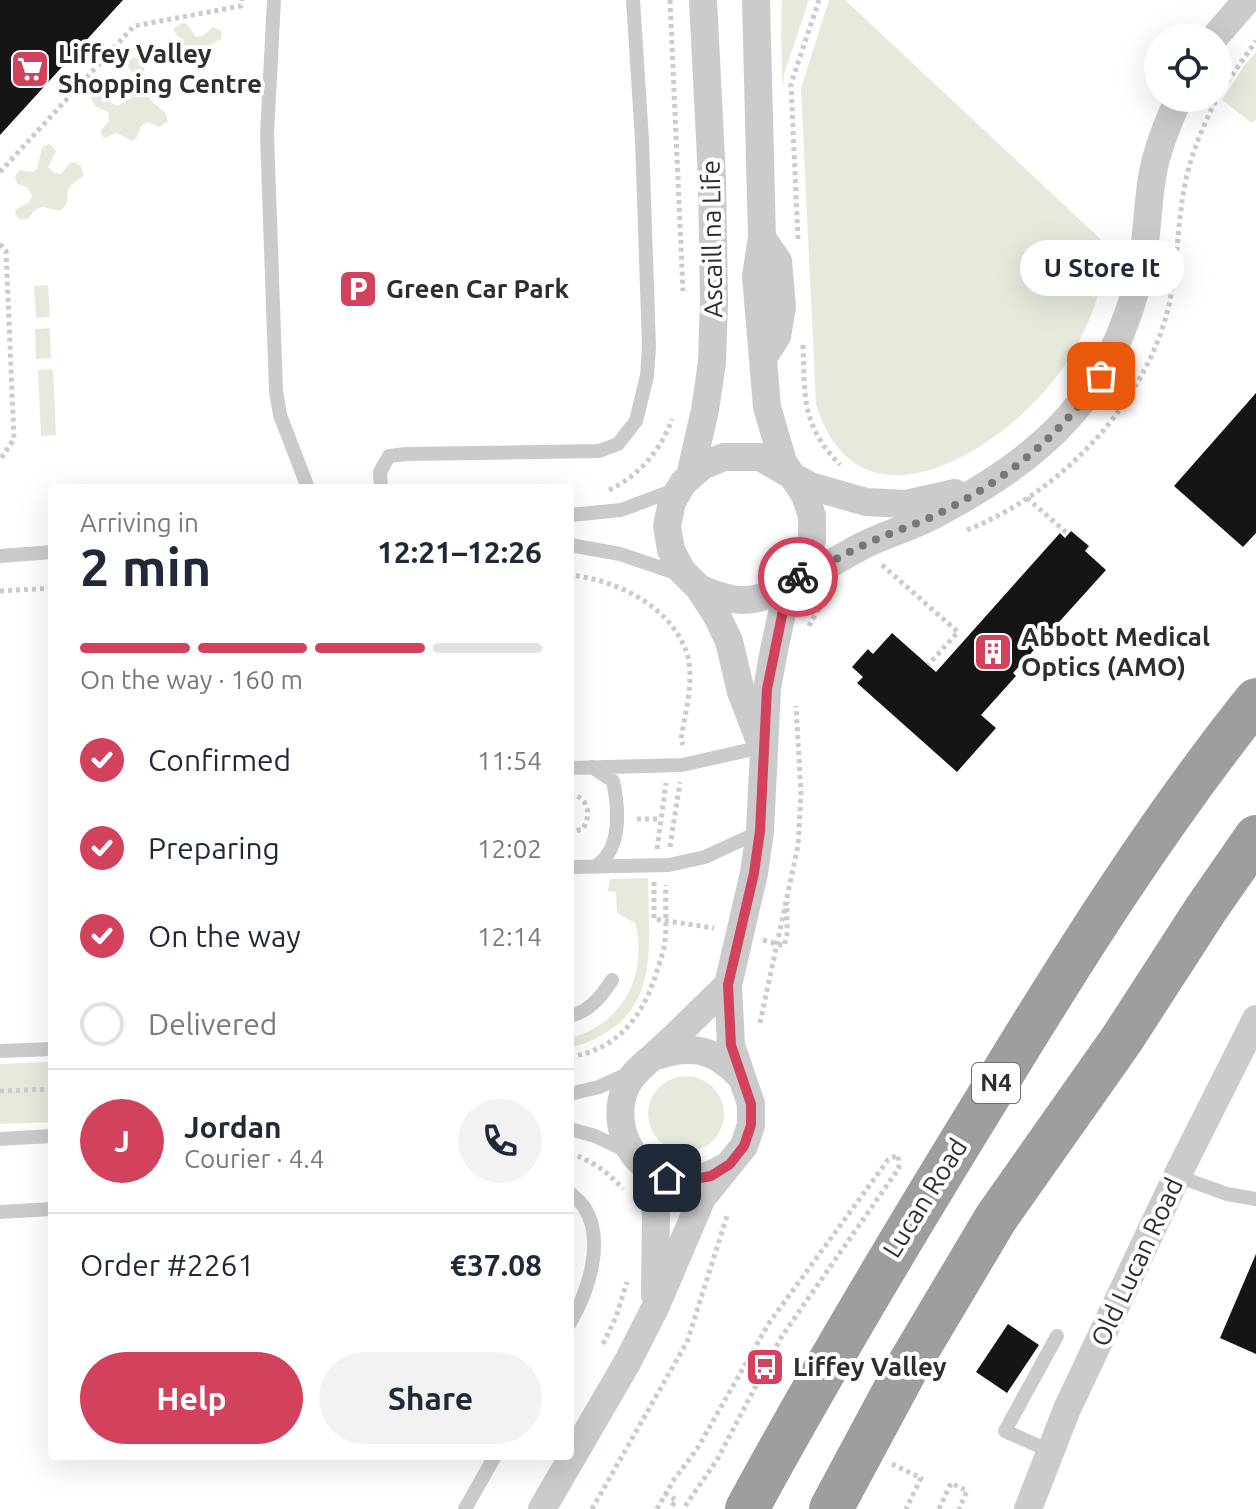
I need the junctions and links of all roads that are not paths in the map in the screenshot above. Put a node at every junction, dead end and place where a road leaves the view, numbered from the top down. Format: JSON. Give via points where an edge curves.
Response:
{"nodes":[{"id":1,"x":274,"y":0,"type":"edge"},
{"id":2,"x":633,"y":0,"type":"edge"},
{"id":3,"x":703,"y":0,"type":"edge"},
{"id":4,"x":756,"y":0,"type":"edge"},
{"id":5,"x":1247,"y":0,"type":"edge"},
{"id":6,"x":1226,"y":24,"type":"edge"},
{"id":7,"x":1172,"y":112,"type":"edge"},
{"id":8,"x":790,"y":475,"type":"junction"},
{"id":9,"x":685,"y":482,"type":"junction"},
{"id":10,"x":306,"y":484,"type":"edge"},
{"id":11,"x":381,"y":484,"type":"edge"},
{"id":12,"x":983,"y":487,"type":"junction"},
{"id":13,"x":574,"y":515,"type":"edge"},
{"id":14,"x":574,"y":546,"type":"edge"},
{"id":15,"x":48,"y":552,"type":"edge"},
{"id":16,"x":0,"y":556,"type":"edge"},
{"id":17,"x":789,"y":581,"type":"junction"},
{"id":18,"x":694,"y":583,"type":"junction"},
{"id":19,"x":1256,"y":700,"type":"edge"},
{"id":20,"x":762,"y":747,"type":"junction"},
{"id":21,"x":592,"y":767,"type":"junction"},
{"id":22,"x":574,"y":768,"type":"edge"},
{"id":23,"x":760,"y":831,"type":"junction"},
{"id":24,"x":1256,"y":837,"type":"edge"},
{"id":25,"x":595,"y":866,"type":"junction"},
{"id":26,"x":574,"y":867,"type":"edge"},
{"id":27,"x":612,"y":980,"type":"dead end"},
{"id":28,"x":728,"y":985,"type":"junction"},
{"id":29,"x":574,"y":1015,"type":"edge"},
{"id":30,"x":1256,"y":1019,"type":"edge"},
{"id":31,"x":48,"y":1049,"type":"edge"},
{"id":32,"x":0,"y":1051,"type":"edge"},
{"id":33,"x":646,"y":1063,"type":"junction"},
{"id":34,"x":741,"y":1077,"type":"junction"},
{"id":35,"x":574,"y":1093,"type":"edge"},
{"id":36,"x":574,"y":1130,"type":"edge"},
{"id":37,"x":48,"y":1136,"type":"edge"},
{"id":38,"x":0,"y":1139,"type":"edge"},
{"id":39,"x":639,"y":1160,"type":"junction"},
{"id":40,"x":730,"y":1164,"type":"junction"},
{"id":41,"x":1177,"y":1176,"type":"junction"},
{"id":42,"x":574,"y":1197,"type":"edge"},
{"id":43,"x":1256,"y":1199,"type":"edge"},
{"id":44,"x":48,"y":1209,"type":"edge"},
{"id":45,"x":0,"y":1212,"type":"edge"},
{"id":46,"x":655,"y":1308,"type":"junction"},
{"id":47,"x":574,"y":1314,"type":"edge"},
{"id":48,"x":1057,"y":1336,"type":"dead end"},
{"id":49,"x":1050,"y":1451,"type":"junction"},
{"id":50,"x":574,"y":1454,"type":"edge"},
{"id":51,"x":493,"y":1460,"type":"edge"},
{"id":52,"x":571,"y":1460,"type":"edge"},
{"id":53,"x":465,"y":1509,"type":"edge"},
{"id":54,"x":542,"y":1509,"type":"edge"},
{"id":55,"x":747,"y":1509,"type":"edge"},
{"id":56,"x":831,"y":1509,"type":"edge"},
{"id":57,"x":1028,"y":1509,"type":"edge"}],
"edges":[{"from":1,"to":10,"type":"lane","via":[[267,135],[276,391]]},
{"from":2,"to":11,"type":"lane","via":[[649,347],[646,388],[636,421],[618,444],[599,451],[389,456],[380,472]]},
{"from":3,"to":9,"type":"street","name":"Ascaill na Life","via":[[712,179],[712,362]]},
{"from":4,"to":8,"type":"street","name":"Ascaill na Life","via":[[762,238],[778,261],[782,307],[777,336],[763,358],[767,407]]},
{"from":5,"to":6,"type":"street"},
{"from":7,"to":12,"type":"street","via":[[1153,171],[1136,294],[1101,376],[1043,445]]},
{"from":8,"to":9,"type":"street","via":[[760,457],[724,457],[702,466]]},
{"from":8,"to":12,"type":"street","via":[[866,502],[906,504]]},
{"from":8,"to":17,"type":"street","via":[[805,495],[812,540]]},
{"from":9,"to":13,"type":"lane","via":[[621,510]]},
{"from":9,"to":18,"type":"street","via":[[672,502],[667,526],[671,550]]},
{"from":12,"to":17,"type":"street","via":[[930,518]]},
{"from":14,"to":18,"type":"lane","via":[[620,554]]},
{"from":15,"to":16,"type":"lane"},
{"from":17,"to":18,"type":"street","via":[[746,600],[723,598]]},
{"from":17,"to":20,"type":"street","via":[[767,689]]},
{"from":18,"to":20,"type":"street","via":[[729,641]]},
{"from":19,"to":55,"type":"highway","name":"Lucan Road","number":"N4","via":[[1174,810],[1047,1002],[892,1252]]},
{"from":20,"to":21,"type":"lane","via":[[675,765]]},
{"from":20,"to":23,"type":"street"},
{"from":21,"to":22,"type":"lane"},
{"from":21,"to":25,"type":"lane","via":[[613,781],[615,791],[615,844]]},
{"from":23,"to":25,"type":"lane","via":[[705,857],[662,866]]},
{"from":23,"to":28,"type":"street"},
{"from":24,"to":56,"type":"highway","via":[[996,1218]]},
{"from":25,"to":26,"type":"lane"},
{"from":27,"to":29,"type":"lane","via":[[602,996]]},
{"from":28,"to":33,"type":"street"},
{"from":28,"to":34,"type":"street","via":[[731,1045]]},
{"from":30,"to":41,"type":"street","name":"Old Lucan Road"},
{"from":31,"to":32,"type":"lane"},
{"from":33,"to":34,"type":"street","via":[[676,1049],[696,1049],[716,1056]]},
{"from":33,"to":35,"type":"lane","via":[[599,1087]]},
{"from":33,"to":39,"type":"street","via":[[625,1089],[620,1110],[622,1133]]},
{"from":34,"to":40,"type":"street","via":[[751,1104],[751,1125]]},
{"from":36,"to":39,"type":"lane"},
{"from":37,"to":38,"type":"lane"},
{"from":39,"to":40,"type":"street","via":[[667,1178],[689,1180],[711,1176]]},
{"from":39,"to":46,"type":"street","via":[[656,1212]]},
{"from":40,"to":46,"type":"street","via":[[702,1198]]},
{"from":41,"to":43,"type":"lane"},
{"from":41,"to":49,"type":"street","name":"Old Lucan Road"},
{"from":42,"to":47,"type":"lane","via":[[592,1227],[595,1250]]},
{"from":44,"to":45,"type":"lane"},
{"from":46,"to":50,"type":"street"},
{"from":48,"to":49,"type":"lane","via":[[1005,1431]]},
{"from":49,"to":57,"type":"street","name":"Old Lucan Road"},
{"from":51,"to":53,"type":"lane"},
{"from":52,"to":54,"type":"street"}]}
